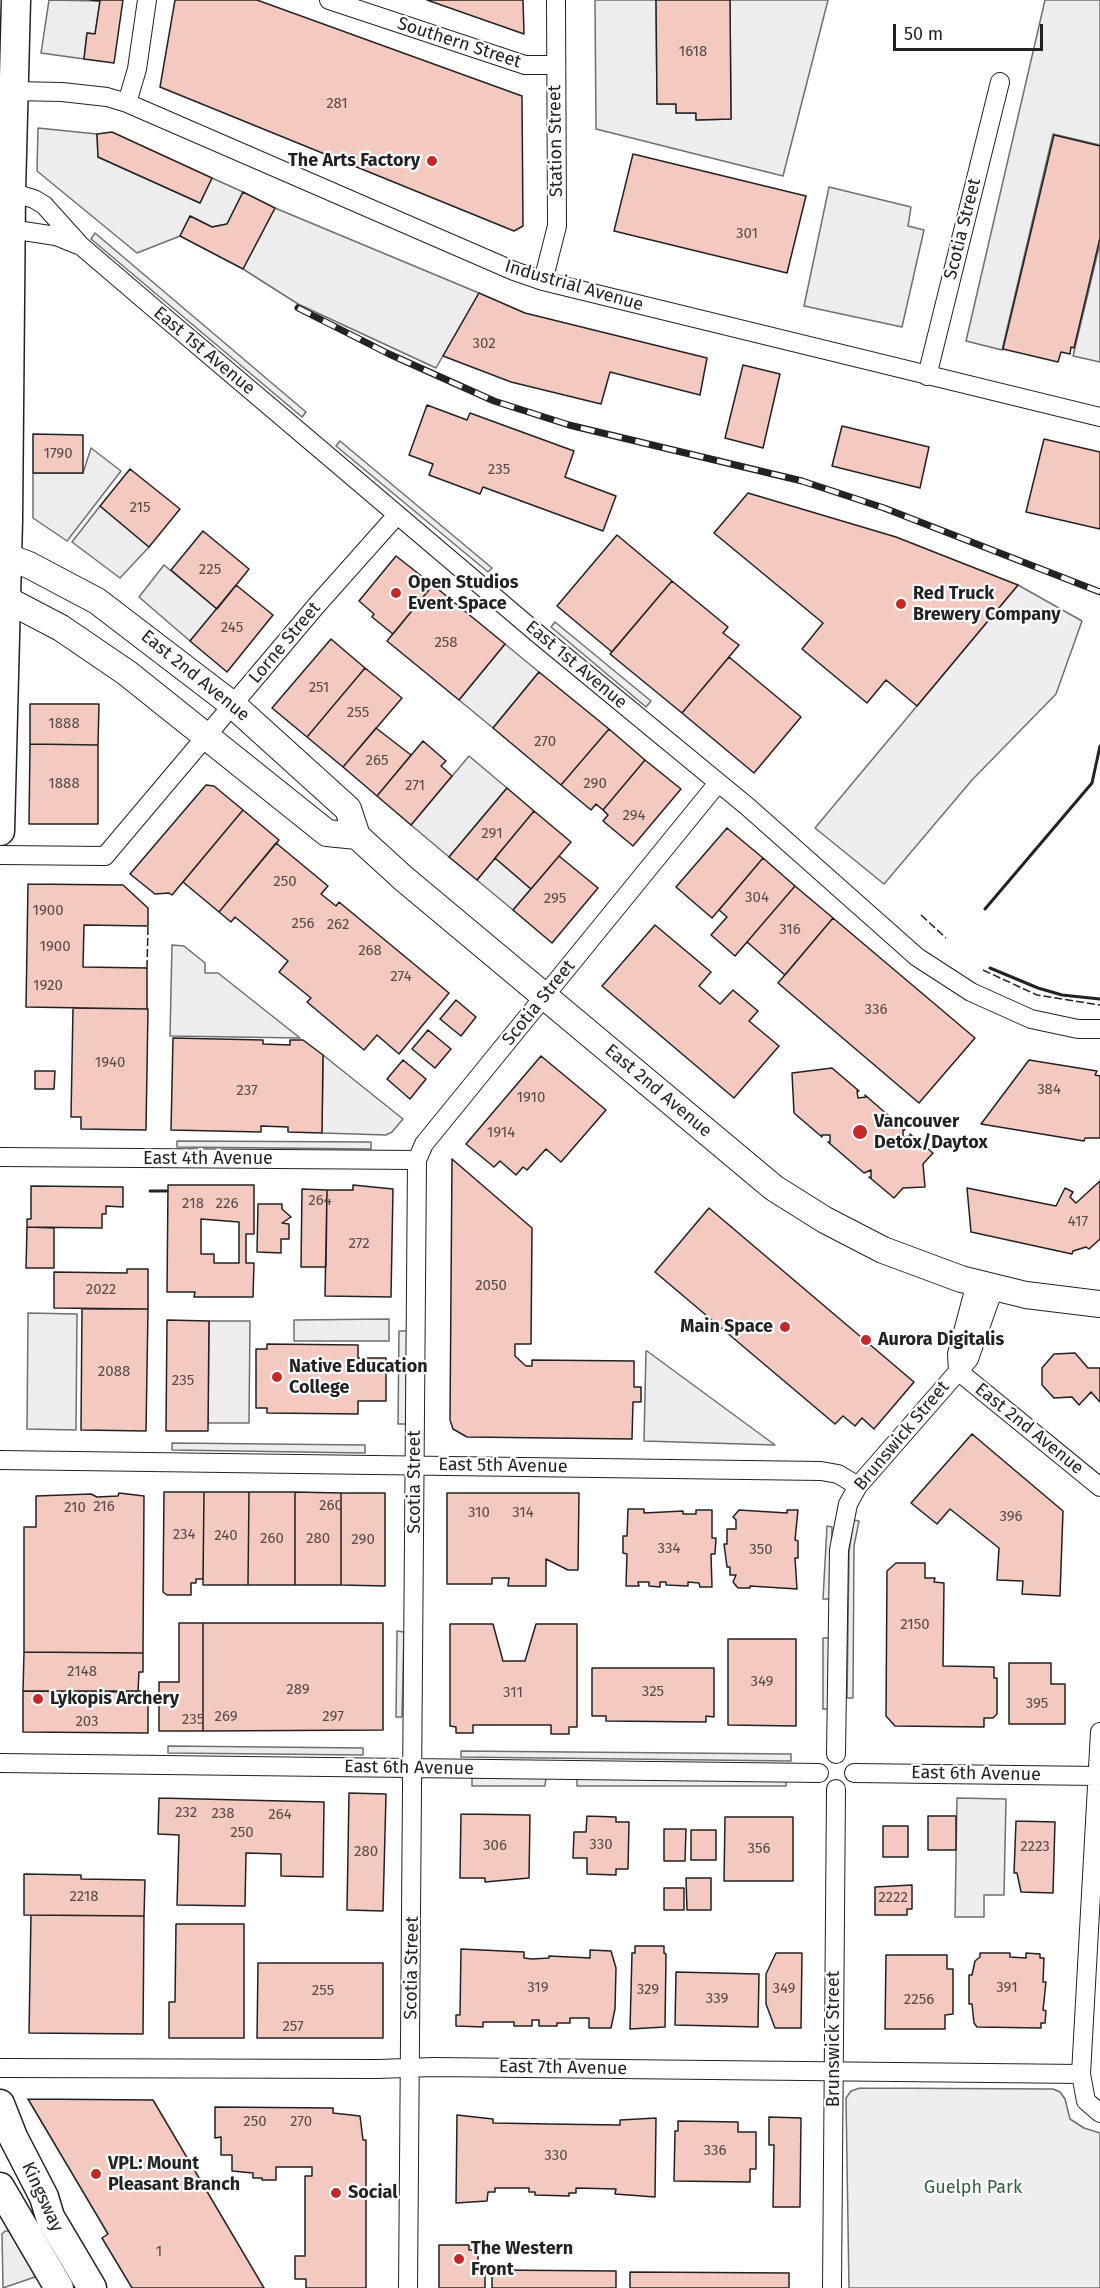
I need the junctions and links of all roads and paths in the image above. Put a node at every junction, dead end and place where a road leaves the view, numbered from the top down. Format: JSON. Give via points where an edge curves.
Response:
{"nodes":[{"id":1,"x":16,"y":0,"type":"edge"},
{"id":2,"x":147,"y":0,"type":"edge"},
{"id":3,"x":329,"y":0,"type":"edge"},
{"id":4,"x":556,"y":0,"type":"edge"},
{"id":5,"x":555,"y":65,"type":"junction"},
{"id":6,"x":999,"y":81,"type":"dead end"},
{"id":7,"x":6,"y":95,"type":"edge"},
{"id":8,"x":127,"y":103,"type":"junction"},
{"id":9,"x":10,"y":192,"type":"junction"},
{"id":10,"x":10,"y":229,"type":"junction"},
{"id":11,"x":80,"y":245,"type":"junction"},
{"id":12,"x":543,"y":281,"type":"junction"},
{"id":13,"x":927,"y":376,"type":"junction"},
{"id":14,"x":1100,"y":417,"type":"edge"},
{"id":15,"x":397,"y":514,"type":"junction"},
{"id":16,"x":3,"y":556,"type":"edge"},
{"id":17,"x":3,"y":597,"type":"edge"},
{"id":18,"x":233,"y":705,"type":"junction"},
{"id":19,"x":206,"y":737,"type":"junction"},
{"id":20,"x":718,"y":783,"type":"junction"},
{"id":21,"x":0,"y":831,"type":"edge"},
{"id":22,"x":357,"y":836,"type":"junction"},
{"id":23,"x":0,"y":855,"type":"edge"},
{"id":24,"x":545,"y":996,"type":"junction"},
{"id":25,"x":1100,"y":1029,"type":"edge"},
{"id":26,"x":0,"y":1157,"type":"edge"},
{"id":27,"x":417,"y":1160,"type":"junction"},
{"id":28,"x":985,"y":1286,"type":"junction"},
{"id":29,"x":1100,"y":1304,"type":"edge"},
{"id":30,"x":958,"y":1371,"type":"junction"},
{"id":31,"x":0,"y":1460,"type":"edge"},
{"id":32,"x":415,"y":1465,"type":"junction"},
{"id":33,"x":858,"y":1486,"type":"junction"},
{"id":34,"x":1100,"y":1487,"type":"edge"},
{"id":35,"x":1100,"y":1732,"type":"edge"},
{"id":36,"x":836,"y":1754,"type":"junction"},
{"id":37,"x":0,"y":1762,"type":"edge"},
{"id":38,"x":414,"y":1768,"type":"junction"},
{"id":39,"x":819,"y":1773,"type":"junction"},
{"id":40,"x":854,"y":1773,"type":"junction"},
{"id":41,"x":1098,"y":1776,"type":"junction"},
{"id":42,"x":836,"y":1789,"type":"junction"},
{"id":43,"x":1098,"y":1819,"type":"edge"},
{"id":44,"x":410,"y":2067,"type":"junction"},
{"id":45,"x":0,"y":2068,"type":"edge"},
{"id":46,"x":833,"y":2071,"type":"junction"},
{"id":47,"x":1081,"y":2074,"type":"junction"},
{"id":48,"x":0,"y":2104,"type":"edge"},
{"id":49,"x":1100,"y":2113,"type":"edge"},
{"id":50,"x":0,"y":2147,"type":"edge"},
{"id":51,"x":0,"y":2187,"type":"edge"},
{"id":52,"x":50,"y":2217,"type":"junction"},
{"id":53,"x":59,"y":2288,"type":"edge"},
{"id":54,"x":92,"y":2288,"type":"edge"},
{"id":55,"x":408,"y":2288,"type":"edge"},
{"id":56,"x":832,"y":2288,"type":"edge"}],
"edges":[{"from":1,"to":7,"type":"main road"},
{"from":2,"to":8,"type":"street","via":[[137,69]]},
{"from":3,"to":5,"type":"street","name":"Southern Street","via":[[525,65]]},
{"from":4,"to":5,"type":"street","name":"Station Street"},
{"from":5,"to":12,"type":"street","name":"Station Street","via":[[557,226]]},
{"from":6,"to":13,"type":"street","name":"Scotia Street"},
{"from":7,"to":8,"type":"street","name":"Industrial Avenue","via":[[86,93]]},
{"from":7,"to":9,"type":"main road"},
{"from":8,"to":12,"type":"street","name":"Industrial Avenue"},
{"from":9,"to":10,"type":"main road"},
{"from":9,"to":11,"type":"street","name":"East 1st Avenue","via":[[44,205]]},
{"from":10,"to":11,"type":"street","name":"East 1st Avenue","via":[[56,236]]},
{"from":10,"to":16,"type":"main road"},
{"from":11,"to":15,"type":"street","name":"East 1st Avenue"},
{"from":12,"to":13,"type":"street","name":"Industrial Avenue"},
{"from":13,"to":14,"type":"street","name":"Industrial Avenue"},
{"from":15,"to":18,"type":"street","name":"Lorne Street"},
{"from":15,"to":20,"type":"street","name":"East 1st Avenue"},
{"from":16,"to":17,"type":"main road"},
{"from":16,"to":18,"type":"main road","name":"East 2nd Avenue","via":[[98,601]]},
{"from":17,"to":19,"type":"main road","via":[[83,642],[128,673]]},
{"from":17,"to":21,"type":"main road"},
{"from":18,"to":19,"type":"street","name":"Lorne Street"},
{"from":18,"to":22,"type":"main road","name":"East 2nd Avenue","via":[[348,809]]},
{"from":19,"to":22,"type":"main road","via":[[327,833]]},
{"from":19,"to":23,"type":"street","name":"Lorne Street","via":[[105,856]]},
{"from":20,"to":24,"type":"street","name":"Scotia Street"},
{"from":20,"to":25,"type":"street","name":"East 1st Avenue","via":[[917,957],[971,992],[1031,1019],[1078,1029]]},
{"from":22,"to":24,"type":"main road","name":"East 2nd Avenue"},
{"from":24,"to":27,"type":"street","name":"Scotia Street","via":[[424,1144]]},
{"from":24,"to":28,"type":"main road","name":"East 2nd Avenue","via":[[774,1188],[883,1250]]},
{"from":26,"to":27,"type":"street","name":"East 4th Avenue"},
{"from":27,"to":32,"type":"street","name":"Scotia Street"},
{"from":28,"to":29,"type":"main road","name":"East 2nd Avenue"},
{"from":28,"to":30,"type":"street","name":"Brunswick Street","via":[[957,1354]]},
{"from":30,"to":33,"type":"street","name":"Brunswick Street"},
{"from":30,"to":34,"type":"street","name":"East 2nd Avenue"},
{"from":31,"to":32,"type":"street","name":"East 5th Avenue"},
{"from":32,"to":33,"type":"street","name":"East 5th Avenue","via":[[821,1471],[838,1474]]},
{"from":32,"to":38,"type":"street","name":"Scotia Street"},
{"from":33,"to":36,"type":"street","name":"Brunswick Street","via":[[848,1504],[839,1550]]},
{"from":35,"to":41,"type":"street"},
{"from":36,"to":39,"type":"street","via":[[825,1758]]},
{"from":36,"to":40,"type":"street","via":[[847,1758]]},
{"from":37,"to":38,"type":"street","name":"East 6th Avenue"},
{"from":38,"to":39,"type":"street","name":"East 6th Avenue"},
{"from":38,"to":44,"type":"street","name":"Scotia Street"},
{"from":39,"to":42,"type":"street","via":[[826,1786]]},
{"from":40,"to":41,"type":"street","name":"East 6th Avenue"},
{"from":40,"to":42,"type":"street","via":[[850,1783]]},
{"from":41,"to":43,"type":"street"},
{"from":42,"to":46,"type":"street","name":"Brunswick Street"},
{"from":43,"to":47,"type":"street"},
{"from":44,"to":45,"type":"street","name":"East 7th Avenue"},
{"from":44,"to":46,"type":"street","name":"East 7th Avenue"},
{"from":44,"to":55,"type":"street","name":"Scotia Street"},
{"from":46,"to":47,"type":"street","name":"East 7th Avenue"},
{"from":46,"to":56,"type":"street","name":"Brunswick Street"},
{"from":47,"to":49,"type":"street","via":[[1086,2101]]},
{"from":48,"to":52,"type":"main road","name":"Kingsway"},
{"from":50,"to":52,"type":"main road","via":[[32,2205]]},
{"from":51,"to":53,"type":"main road","name":"Kingsway"},
{"from":52,"to":54,"type":"main road","name":"Kingsway"}]}
